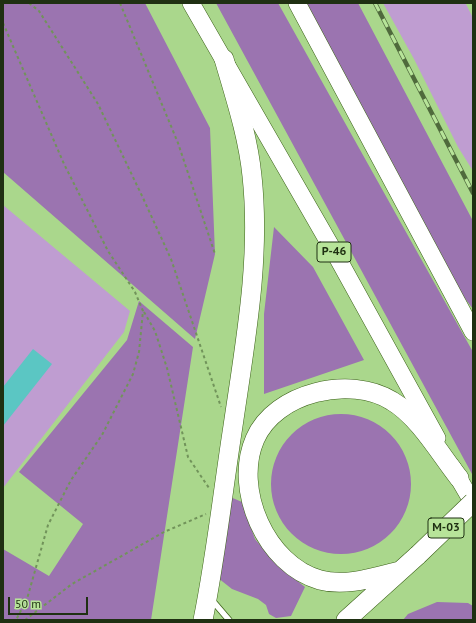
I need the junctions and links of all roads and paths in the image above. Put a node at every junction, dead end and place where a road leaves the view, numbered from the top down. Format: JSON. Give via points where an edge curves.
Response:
{"nodes":[{"id":1,"x":29,"y":3,"type":"edge"},
{"id":2,"x":120,"y":3,"type":"edge"},
{"id":3,"x":191,"y":3,"type":"edge"},
{"id":4,"x":297,"y":3,"type":"edge"},
{"id":5,"x":3,"y":23,"type":"edge"},
{"id":6,"x":224,"y":59,"type":"junction"},
{"id":7,"x":215,"y":254,"type":"dead end"},
{"id":8,"x":144,"y":311,"type":"junction"},
{"id":9,"x":473,"y":332,"type":"edge"},
{"id":10,"x":222,"y":411,"type":"dead end"},
{"id":11,"x":459,"y":478,"type":"junction"},
{"id":12,"x":473,"y":502,"type":"edge"},
{"id":13,"x":220,"y":508,"type":"junction"},
{"id":14,"x":400,"y":571,"type":"junction"},
{"id":15,"x":208,"y":596,"type":"junction"},
{"id":16,"x":16,"y":620,"type":"edge"},
{"id":17,"x":25,"y":620,"type":"edge"},
{"id":18,"x":203,"y":620,"type":"edge"},
{"id":19,"x":229,"y":620,"type":"edge"},
{"id":20,"x":346,"y":620,"type":"edge"},
{"id":21,"x":366,"y":620,"type":"edge"}],
"edges":[{"from":1,"to":10,"type":"path","via":[[40,11],[98,104],[143,198],[171,259]]},
{"from":2,"to":7,"type":"path","via":[[178,143]]},
{"from":3,"to":6,"type":"main road","number":"Р-46"},
{"from":4,"to":9,"type":"main road"},
{"from":5,"to":8,"type":"path","via":[[64,164],[108,251],[135,292]]},
{"from":6,"to":11,"type":"main road","number":"Р-46"},
{"from":6,"to":13,"type":"highway","via":[[242,120],[250,160],[255,224],[251,294]]},
{"from":8,"to":13,"type":"path","via":[[155,331],[188,457]]},
{"from":8,"to":16,"type":"path","via":[[139,352],[133,374],[102,435],[72,480],[48,525],[27,599]]},
{"from":11,"to":12,"type":"main road","number":"Р-46"},
{"from":11,"to":14,"type":"highway","via":[[407,413],[393,401],[368,391],[339,388],[308,396],[278,412],[259,431],[250,459],[251,492],[261,528],[274,549],[293,566],[321,580],[349,582]]},
{"from":12,"to":14,"type":"highway","number":"М-03","bridge":true},
{"from":13,"to":15,"type":"highway"},
{"from":13,"to":17,"type":"path","via":[[164,532],[72,584]]},
{"from":14,"to":20,"type":"highway","number":"М-03"},
{"from":14,"to":21,"type":"highway"},
{"from":15,"to":18,"type":"highway"},
{"from":15,"to":19,"type":"lane"}]}
